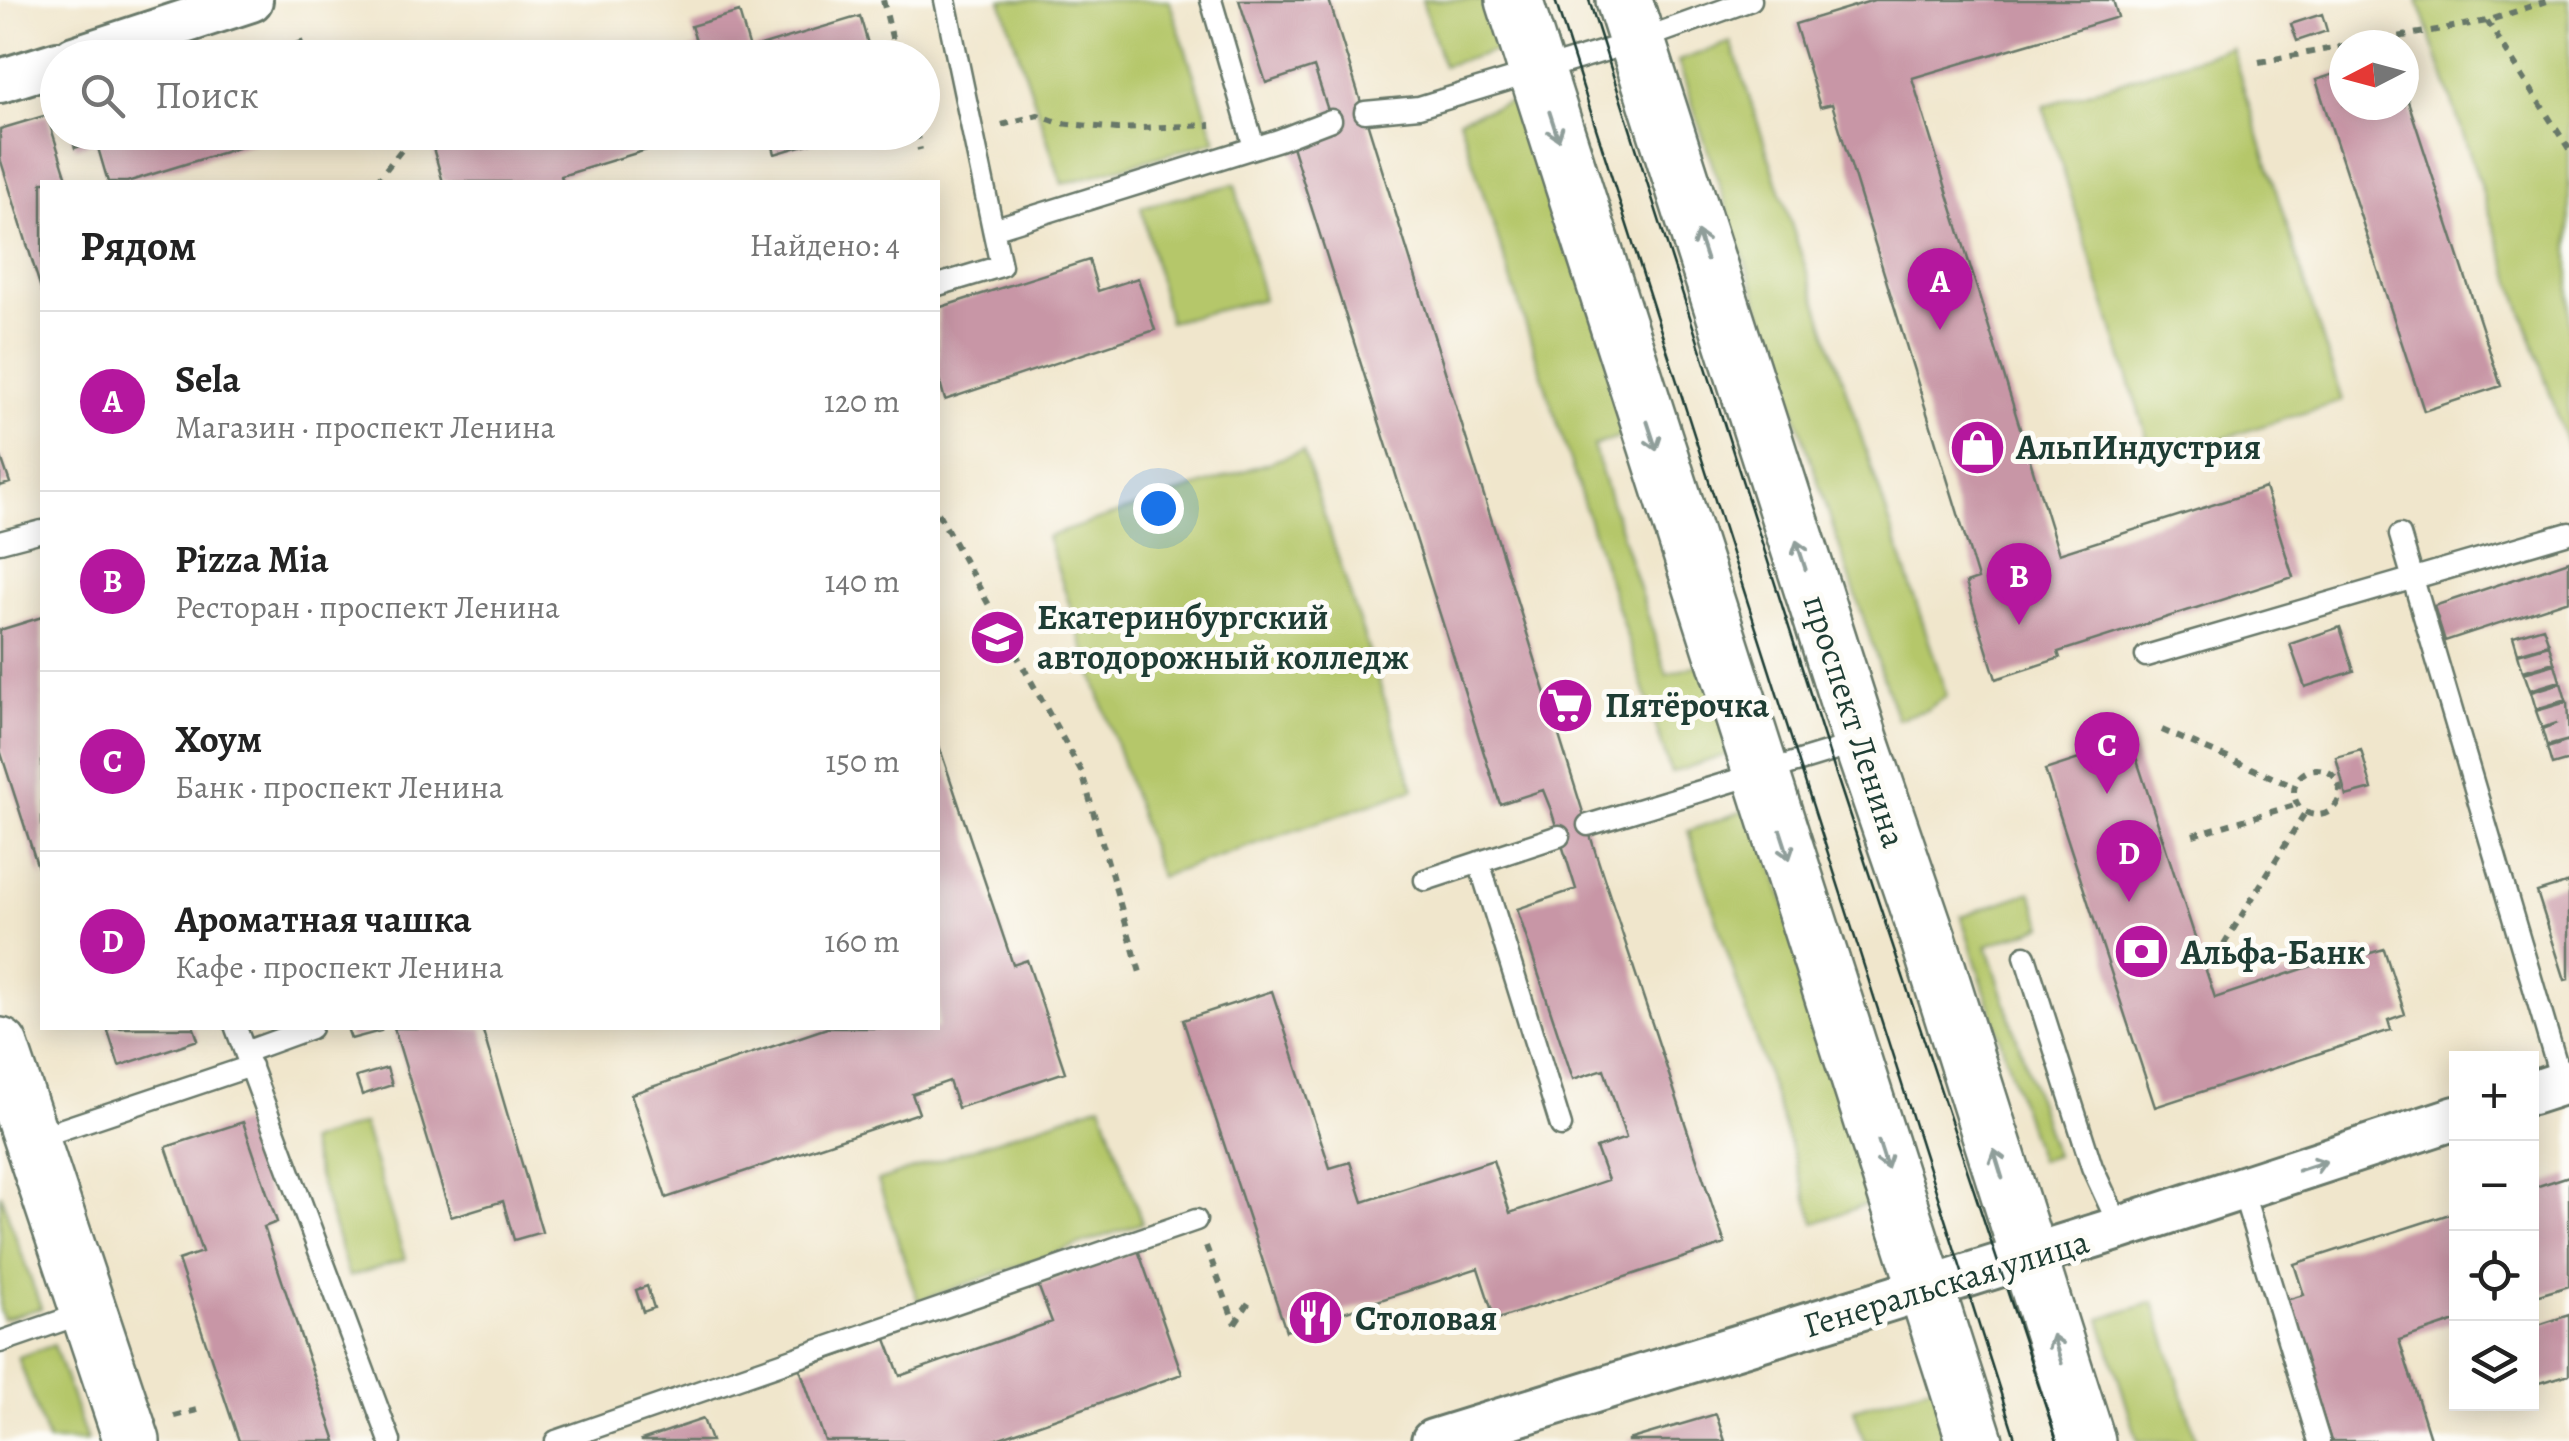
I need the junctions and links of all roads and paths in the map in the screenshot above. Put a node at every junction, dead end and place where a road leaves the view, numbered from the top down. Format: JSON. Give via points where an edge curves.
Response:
{"nodes":[{"id":1,"x":250,"y":0,"type":"edge"},
{"id":2,"x":883,"y":0,"type":"edge"},
{"id":3,"x":945,"y":0,"type":"edge"},
{"id":4,"x":1212,"y":0,"type":"edge"},
{"id":5,"x":1514,"y":0,"type":"edge"},
{"id":6,"x":1751,"y":0,"type":"edge"},
{"id":7,"x":2550,"y":0,"type":"edge"},
{"id":8,"x":1630,"y":20,"type":"edge"},
{"id":9,"x":2487,"y":21,"type":"junction"},
{"id":10,"x":2419,"y":33,"type":"edge"},
{"id":11,"x":129,"y":40,"type":"edge"},
{"id":12,"x":893,"y":40,"type":"edge"},
{"id":13,"x":2329,"y":49,"type":"edge"},
{"id":14,"x":2258,"y":62,"type":"dead end"},
{"id":15,"x":40,"y":69,"type":"edge"},
{"id":16,"x":1536,"y":72,"type":"junction"},
{"id":17,"x":0,"y":82,"type":"edge"},
{"id":18,"x":1365,"y":112,"type":"dead end"},
{"id":19,"x":1331,"y":120,"type":"dead end"},
{"id":20,"x":1247,"y":124,"type":"junction"},
{"id":21,"x":972,"y":134,"type":"junction"},
{"id":22,"x":1254,"y":147,"type":"junction"},
{"id":23,"x":2569,"y":149,"type":"edge"},
{"id":24,"x":401,"y":150,"type":"edge"},
{"id":25,"x":378,"y":180,"type":"edge"},
{"id":26,"x":993,"y":229,"type":"junction"},
{"id":27,"x":940,"y":284,"type":"edge"},
{"id":28,"x":940,"y":517,"type":"edge"},
{"id":29,"x":40,"y":532,"type":"edge"},
{"id":30,"x":2569,"y":533,"type":"edge"},
{"id":31,"x":2400,"y":535,"type":"dead end"},
{"id":32,"x":0,"y":542,"type":"edge"},
{"id":33,"x":2411,"y":577,"type":"junction"},
{"id":34,"x":2146,"y":656,"type":"dead end"},
{"id":35,"x":2162,"y":730,"type":"dead end"},
{"id":36,"x":1860,"y":742,"type":"junction"},
{"id":37,"x":1762,"y":772,"type":"junction"},
{"id":38,"x":2295,"y":787,"type":"junction"},
{"id":39,"x":2298,"y":804,"type":"junction"},
{"id":40,"x":2306,"y":812,"type":"junction"},
{"id":41,"x":1588,"y":825,"type":"dead end"},
{"id":42,"x":2193,"y":835,"type":"dead end"},
{"id":43,"x":1559,"y":836,"type":"dead end"},
{"id":44,"x":1478,"y":862,"type":"junction"},
{"id":45,"x":1425,"y":880,"type":"dead end"},
{"id":46,"x":2224,"y":944,"type":"dead end"},
{"id":47,"x":2025,"y":956,"type":"dead end"},
{"id":48,"x":1140,"y":976,"type":"dead end"},
{"id":49,"x":237,"y":1030,"type":"edge"},
{"id":50,"x":307,"y":1030,"type":"edge"},
{"id":51,"x":0,"y":1046,"type":"edge"},
{"id":52,"x":248,"y":1059,"type":"junction"},
{"id":53,"x":2554,"y":1086,"type":"edge"},
{"id":54,"x":2449,"y":1120,"type":"edge"},
{"id":55,"x":1561,"y":1126,"type":"dead end"},
{"id":56,"x":31,"y":1140,"type":"junction"},
{"id":57,"x":2242,"y":1188,"type":"junction"},
{"id":58,"x":1196,"y":1220,"type":"joint"},
{"id":59,"x":2120,"y":1228,"type":"junction"},
{"id":60,"x":2028,"y":1257,"type":"junction"},
{"id":61,"x":1926,"y":1288,"type":"junction"},
{"id":62,"x":1252,"y":1298,"type":"dead end"},
{"id":63,"x":89,"y":1312,"type":"junction"},
{"id":64,"x":0,"y":1342,"type":"edge"},
{"id":65,"x":197,"y":1410,"type":"dead end"},
{"id":66,"x":153,"y":1429,"type":"edge"},
{"id":67,"x":390,"y":1441,"type":"edge"},
{"id":68,"x":556,"y":1441,"type":"edge"},
{"id":69,"x":1433,"y":1441,"type":"edge"},
{"id":70,"x":1975,"y":1441,"type":"edge"},
{"id":71,"x":2087,"y":1441,"type":"edge"},
{"id":72,"x":2319,"y":1441,"type":"edge"}],
"edges":[{"from":1,"to":11,"type":"street"},
{"from":2,"to":12,"type":"path"},
{"from":3,"to":21,"type":"lane"},
{"from":4,"to":20,"type":"lane"},
{"from":5,"to":16,"type":"main road"},
{"from":6,"to":8,"type":"lane"},
{"from":7,"to":9,"type":"path"},
{"from":8,"to":16,"type":"lane"},
{"from":36,"to":8,"type":"main road","name":"проспект Ленина","one_way":true},
{"from":9,"to":10,"type":"path"},
{"from":9,"to":23,"type":"path"},
{"from":13,"to":14,"type":"path"},
{"from":15,"to":17,"type":"street"},
{"from":16,"to":18,"type":"lane","via":[[1419,108]]},
{"from":16,"to":37,"type":"main road","one_way":true},
{"from":19,"to":22,"type":"lane"},
{"from":20,"to":21,"type":"path","via":[[1117,129],[1060,124],[1038,115]]},
{"from":20,"to":22,"type":"lane"},
{"from":21,"to":26,"type":"lane"},
{"from":22,"to":26,"type":"lane"},
{"from":24,"to":25,"type":"path"},
{"from":26,"to":27,"type":"lane","via":[[1001,266]]},
{"from":28,"to":48,"type":"path","via":[[1082,774]]},
{"from":29,"to":32,"type":"lane"},
{"from":30,"to":33,"type":"lane"},
{"from":31,"to":33,"type":"lane"},
{"from":33,"to":34,"type":"lane"},
{"from":33,"to":53,"type":"lane"},
{"from":35,"to":38,"type":"path"},
{"from":36,"to":37,"type":"lane"},
{"from":60,"to":36,"type":"main road","name":"проспект Ленина","one_way":true},
{"from":37,"to":41,"type":"lane"},
{"from":37,"to":61,"type":"main road","one_way":true},
{"from":38,"to":39,"type":"path"},
{"from":38,"to":40,"type":"path","via":[[2302,774],[2316,769],[2339,786],[2333,808]]},
{"from":39,"to":40,"type":"path"},
{"from":39,"to":42,"type":"path"},
{"from":40,"to":46,"type":"path"},
{"from":43,"to":44,"type":"lane"},
{"from":44,"to":45,"type":"lane"},
{"from":44,"to":55,"type":"lane"},
{"from":47,"to":59,"type":"lane","via":[[2092,1166]]},
{"from":49,"to":52,"type":"lane"},
{"from":50,"to":52,"type":"lane"},
{"from":51,"to":56,"type":"main road"},
{"from":52,"to":56,"type":"lane"},
{"from":52,"to":67,"type":"lane"},
{"from":57,"to":54,"type":"street","name":"Генеральская улица","one_way":true},
{"from":56,"to":63,"type":"main road"},
{"from":57,"to":59,"type":"street","name":"Генеральская улица"},
{"from":57,"to":72,"type":"lane"},
{"from":58,"to":62,"type":"path","via":[[1235,1324]]},
{"from":58,"to":68,"type":"lane"},
{"from":59,"to":60,"type":"street","name":"Генеральская улица"},
{"from":60,"to":61,"type":"street","name":"Генеральская улица"},
{"from":71,"to":60,"type":"main road","name":"проспект Ленина","one_way":true},
{"from":61,"to":69,"type":"street","name":"Генеральская улица"},
{"from":61,"to":70,"type":"main road"},
{"from":63,"to":64,"type":"lane"},
{"from":63,"to":66,"type":"main road"},
{"from":65,"to":66,"type":"path"}]}
